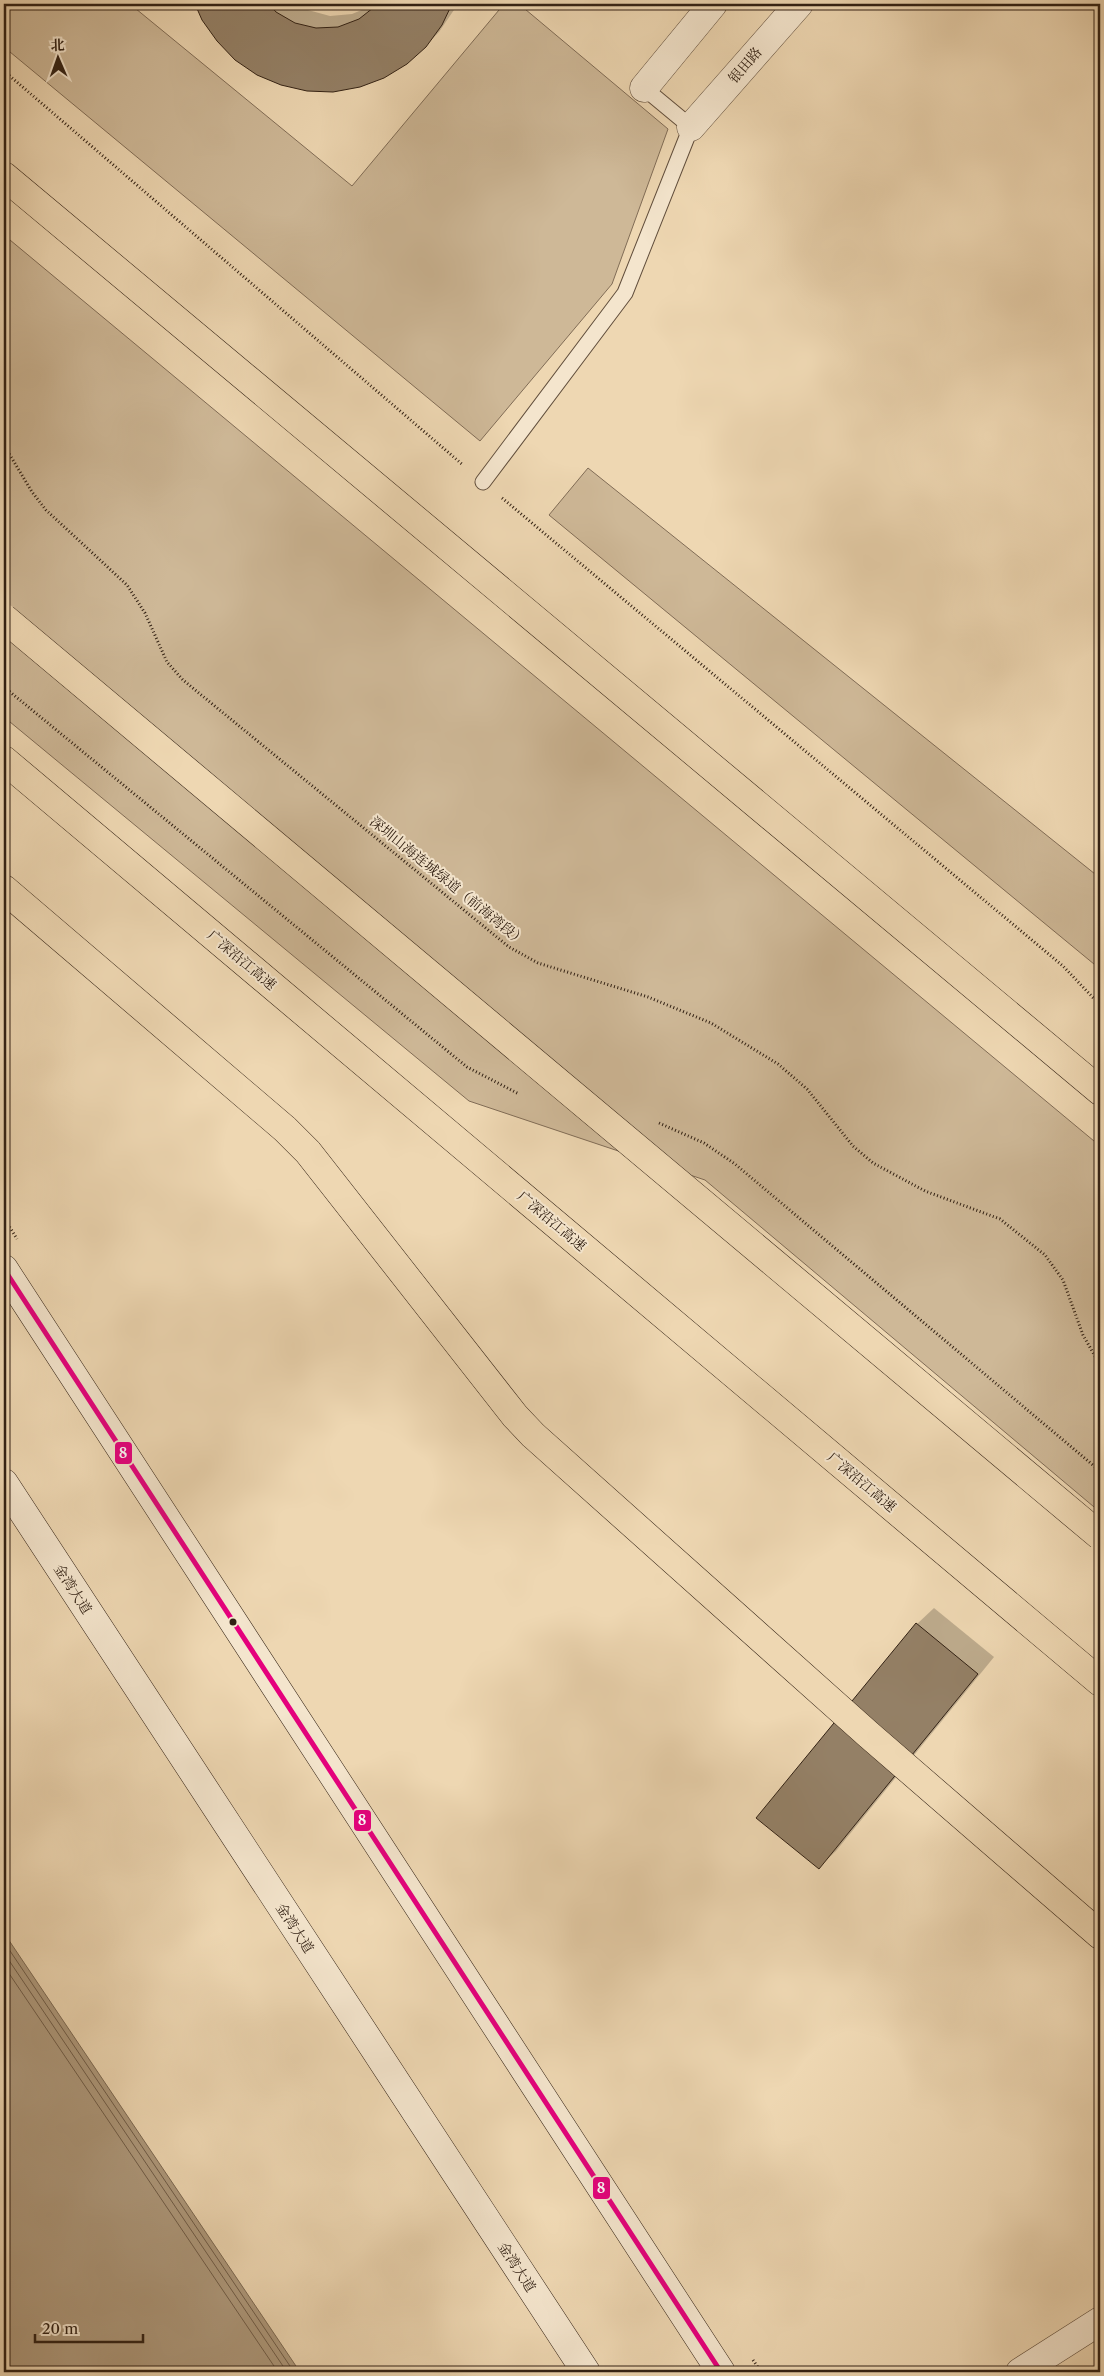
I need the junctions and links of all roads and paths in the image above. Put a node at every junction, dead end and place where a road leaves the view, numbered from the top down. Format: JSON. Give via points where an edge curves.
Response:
{"nodes":[{"id":1,"x":714,"y":4,"type":"edge"},
{"id":2,"x":799,"y":4,"type":"edge"},
{"id":3,"x":4,"y":71,"type":"edge"},
{"id":4,"x":644,"y":88,"type":"joint"},
{"id":5,"x":691,"y":127,"type":"junction"},
{"id":6,"x":4,"y":176,"type":"edge"},
{"id":7,"x":4,"y":445,"type":"edge"},
{"id":8,"x":484,"y":482,"type":"junction"},
{"id":9,"x":4,"y":618,"type":"edge"},
{"id":10,"x":4,"y":760,"type":"edge"},
{"id":11,"x":4,"y":889,"type":"edge"},
{"id":12,"x":1100,"y":1004,"type":"edge"},
{"id":13,"x":1100,"y":1091,"type":"edge"},
{"id":14,"x":4,"y":1269,"type":"edge"},
{"id":15,"x":1100,"y":1365,"type":"edge"},
{"id":16,"x":4,"y":1484,"type":"edge"},
{"id":17,"x":1100,"y":1536,"type":"edge"},
{"id":18,"x":1100,"y":1682,"type":"edge"},
{"id":19,"x":1100,"y":1935,"type":"edge"},
{"id":20,"x":1100,"y":2321,"type":"edge"},
{"id":21,"x":586,"y":2372,"type":"edge"},
{"id":22,"x":721,"y":2372,"type":"edge"},
{"id":23,"x":1020,"y":2372,"type":"edge"}],
"edges":[{"from":1,"to":4,"type":"main road"},
{"from":2,"to":5,"type":"main road","name":"银田路"},
{"from":3,"to":8,"type":"path"},
{"from":4,"to":5,"type":"lane"},
{"from":5,"to":8,"type":"lane","via":[[626,293]]},
{"from":6,"to":13,"type":"highway"},
{"from":7,"to":15,"type":"path","name":"深圳山海连城绿道（前海湾段）","via":[[46,510],[127,585],[145,613],[167,662],[183,680],[508,947],[538,963],[648,997],[712,1023],[752,1046],[793,1076],[832,1117],[853,1146],[873,1163],[925,1191],[1000,1219],[1029,1240],[1063,1280],[1083,1335]]},
{"from":8,"to":12,"type":"path","via":[[1063,966]]},
{"from":9,"to":17,"type":"highway","bridge":true},
{"from":10,"to":18,"type":"highway","name":"广深沿江高速"},
{"from":11,"to":19,"type":"highway","via":[[308,1152],[533,1435],[877,1742]]},
{"from":14,"to":22,"type":"main road"},
{"from":16,"to":21,"type":"main road","name":"金湾大道"},
{"from":20,"to":23,"type":"main road"}]}
